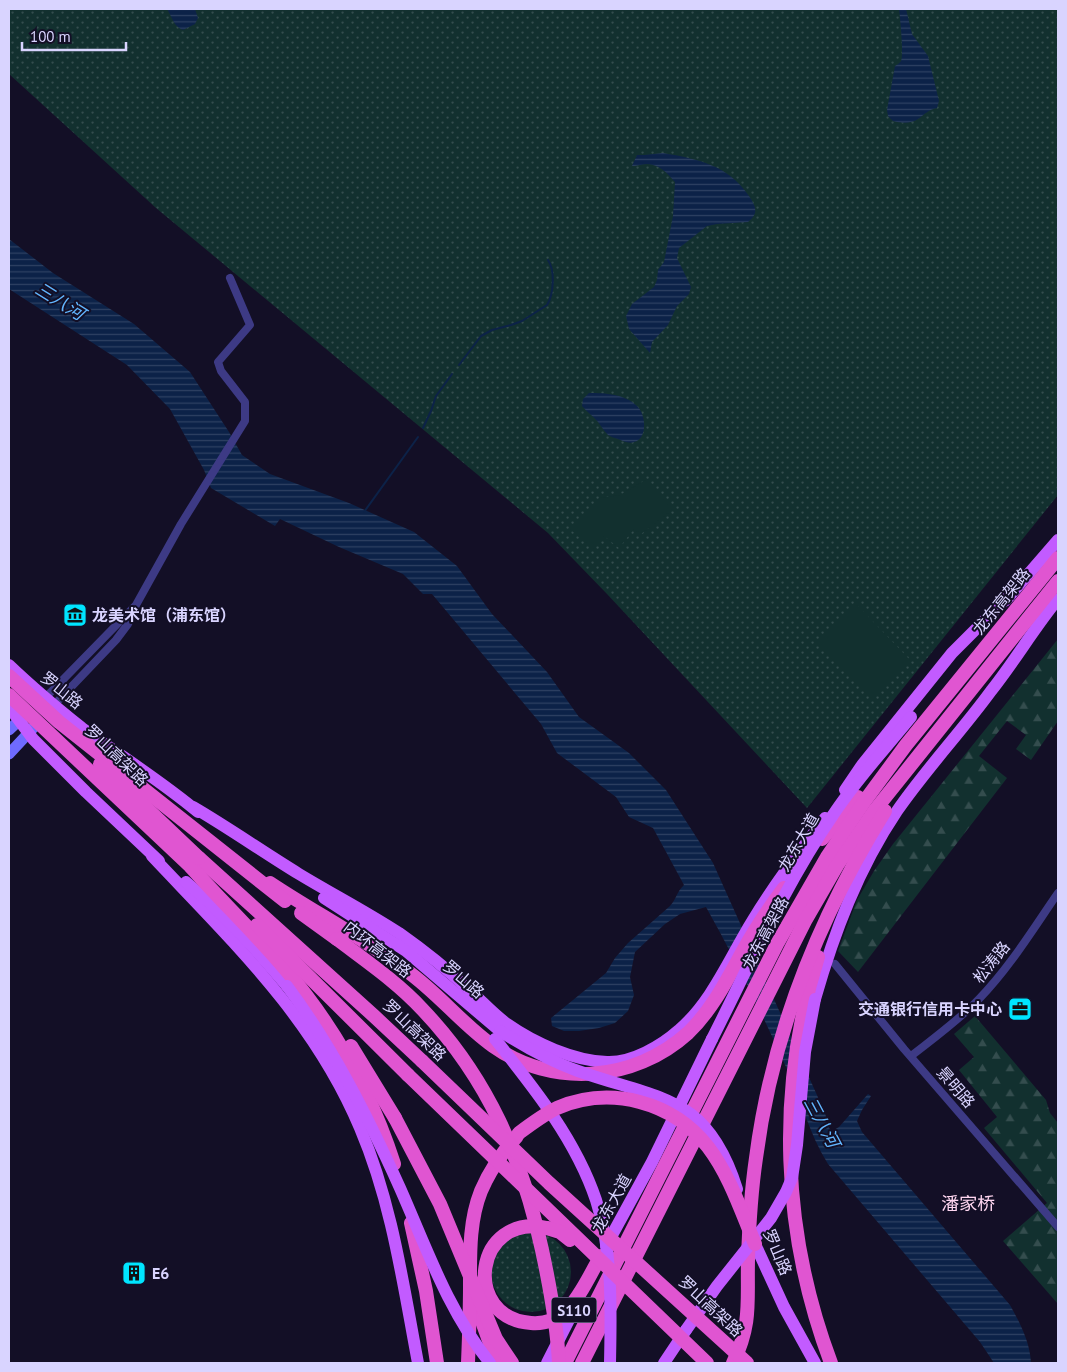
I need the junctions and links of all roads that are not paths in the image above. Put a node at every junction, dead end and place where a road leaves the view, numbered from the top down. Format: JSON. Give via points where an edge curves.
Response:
{"nodes":[{"id":1,"x":230,"y":278,"type":"dead end"},
{"id":2,"x":1058,"y":540,"type":"edge"},
{"id":3,"x":1058,"y":558,"type":"edge"},
{"id":4,"x":1058,"y":581,"type":"edge"},
{"id":5,"x":1011,"y":594,"type":"junction"},
{"id":6,"x":1058,"y":599,"type":"edge"},
{"id":7,"x":136,"y":605,"type":"junction"},
{"id":8,"x":9,"y":665,"type":"edge"},
{"id":9,"x":9,"y":676,"type":"edge"},
{"id":10,"x":9,"y":695,"type":"edge"},
{"id":11,"x":49,"y":701,"type":"junction"},
{"id":12,"x":959,"y":704,"type":"junction"},
{"id":13,"x":9,"y":707,"type":"edge"},
{"id":14,"x":18,"y":721,"type":"junction"},
{"id":15,"x":59,"y":722,"type":"junction"},
{"id":16,"x":84,"y":728,"type":"junction"},
{"id":17,"x":9,"y":730,"type":"edge"},
{"id":18,"x":32,"y":730,"type":"junction"},
{"id":19,"x":906,"y":745,"type":"junction"},
{"id":20,"x":9,"y":754,"type":"edge"},
{"id":21,"x":193,"y":807,"type":"junction"},
{"id":22,"x":213,"y":844,"type":"junction"},
{"id":23,"x":152,"y":856,"type":"junction"},
{"id":24,"x":195,"y":862,"type":"junction"},
{"id":25,"x":1058,"y":893,"type":"edge"},
{"id":26,"x":282,"y":950,"type":"junction"},
{"id":27,"x":835,"y":964,"type":"dead end"},
{"id":28,"x":442,"y":981,"type":"junction"},
{"id":29,"x":807,"y":993,"type":"junction"},
{"id":30,"x":709,"y":1001,"type":"junction"},
{"id":31,"x":911,"y":1056,"type":"junction"},
{"id":32,"x":1058,"y":1227,"type":"edge"},
{"id":33,"x":755,"y":1244,"type":"junction"},
{"id":34,"x":601,"y":1256,"type":"junction"},
{"id":35,"x":748,"y":1263,"type":"junction"},
{"id":36,"x":470,"y":1287,"type":"junction"},
{"id":37,"x":647,"y":1307,"type":"junction"},
{"id":38,"x":815,"y":1362,"type":"edge"},
{"id":39,"x":418,"y":1363,"type":"edge"},
{"id":40,"x":437,"y":1363,"type":"edge"},
{"id":41,"x":468,"y":1363,"type":"edge"},
{"id":42,"x":490,"y":1363,"type":"edge"},
{"id":43,"x":497,"y":1363,"type":"edge"},
{"id":44,"x":512,"y":1363,"type":"edge"},
{"id":45,"x":547,"y":1363,"type":"edge"},
{"id":46,"x":558,"y":1363,"type":"edge"},
{"id":47,"x":565,"y":1363,"type":"edge"},
{"id":48,"x":582,"y":1363,"type":"edge"},
{"id":49,"x":610,"y":1363,"type":"edge"},
{"id":50,"x":664,"y":1363,"type":"edge"},
{"id":51,"x":707,"y":1363,"type":"edge"},
{"id":52,"x":723,"y":1363,"type":"edge"},
{"id":53,"x":733,"y":1363,"type":"edge"},
{"id":54,"x":747,"y":1363,"type":"edge"},
{"id":55,"x":831,"y":1363,"type":"edge"}],
"edges":[{"from":1,"to":7,"type":"street","via":[[250,325],[218,362],[244,402],[245,421]]},
{"from":2,"to":5,"type":"main road","name":"龙东大道"},
{"from":3,"to":19,"type":"highway","name":"龙东高架路"},
{"from":4,"to":12,"type":"highway","name":"龙东高架路"},
{"from":5,"to":30,"type":"main road","via":[[970,633],[862,765],[757,913]]},
{"from":5,"to":34,"type":"main road","name":"龙东大道","bridge":true,"via":[[853,787],[820,835],[782,902],[652,1162]]},
{"from":6,"to":29,"type":"main road","via":[[980,706],[916,784],[879,841],[865,865],[827,958]]},
{"from":7,"to":11,"type":"street"},
{"from":7,"to":11,"type":"street","via":[[116,640]]},
{"from":8,"to":11,"type":"main road","name":"罗山路"},
{"from":9,"to":15,"type":"highway","name":"内环高架路","bridge":true},
{"from":10,"to":24,"type":"highway","bridge":true},
{"from":11,"to":14,"type":"main road"},
{"from":11,"to":16,"type":"main road","name":"罗山路"},
{"from":11,"to":18,"type":"main road"},
{"from":12,"to":29,"type":"highway","via":[[887,807],[843,883]]},
{"from":12,"to":48,"type":"highway","name":"龙东高架路","via":[[875,810],[822,891]]},
{"from":13,"to":14,"type":"main road"},
{"from":14,"to":17,"type":"main road"},
{"from":14,"to":18,"type":"main road"},
{"from":15,"to":22,"type":"highway","name":"内环高架路","bridge":true},
{"from":15,"to":24,"type":"highway","name":"罗山高架路","bridge":true},
{"from":16,"to":18,"type":"main road"},
{"from":16,"to":21,"type":"main road","name":"罗山路"},
{"from":18,"to":20,"type":"main road"},
{"from":18,"to":23,"type":"main road","via":[[86,792]]},
{"from":19,"to":30,"type":"highway","via":[[815,848],[767,912]]},
{"from":19,"to":47,"type":"highway","name":"龙东高架路","via":[[827,857],[777,944]]},
{"from":21,"to":28,"type":"main road","name":"罗山路","via":[[264,860],[390,939]]},
{"from":21,"to":30,"type":"main road","via":[[391,928],[442,965],[508,1025],[538,1043],[576,1056],[607,1062],[624,1060],[654,1047],[679,1030]]},
{"from":22,"to":30,"type":"highway","bridge":true,"via":[[397,963],[480,1036],[503,1053],[530,1066],[556,1073],[606,1073],[650,1059],[680,1040],[697,1024]]},
{"from":22,"to":46,"type":"highway","name":"内环高架路","bridge":true,"via":[[404,992],[435,1022],[472,1070],[492,1104],[525,1183],[549,1286]]},
{"from":23,"to":39,"type":"main road","via":[[274,987],[315,1044],[340,1087],[368,1147],[388,1211]]},
{"from":23,"to":42,"type":"main road","bridge":true,"via":[[175,872],[244,936],[287,986],[323,1037],[386,1158],[445,1293]]},
{"from":24,"to":26,"type":"highway","name":"罗山高架路"},
{"from":24,"to":40,"type":"highway","via":[[216,896],[298,985],[332,1031],[359,1078],[382,1132],[406,1203],[426,1291]]},
{"from":24,"to":54,"type":"highway","name":"罗山高架路","bridge":true,"via":[[374,1016]]},
{"from":25,"to":31,"type":"street","name":"松涛路","via":[[987,991]]},
{"from":26,"to":37,"type":"highway","name":"罗山高架路","bridge":true},
{"from":26,"to":44,"type":"highway","bridge":true,"via":[[354,1051],[395,1118],[440,1204],[496,1339]]},
{"from":27,"to":31,"type":"street","name":"景明路"},
{"from":28,"to":33,"type":"main road","name":"罗山路","bridge":true,"via":[[500,1031],[530,1050],[579,1071],[660,1096],[696,1117],[724,1153]]},
{"from":28,"to":49,"type":"main road","bridge":true,"via":[[495,1039],[524,1077],[559,1126],[585,1172],[597,1202],[608,1260]]},
{"from":29,"to":35,"type":"highway","via":[[770,1079],[756,1159]]},
{"from":29,"to":50,"type":"main road","bridge":true,"via":[[795,1163],[786,1192],[771,1218],[717,1286]]},
{"from":29,"to":55,"type":"highway","via":[[795,1056],[789,1129],[792,1196],[810,1296]]},
{"from":31,"to":32,"type":"street","name":"景明路"},
{"from":33,"to":36,"type":"highway","bridge":true,"via":[[730,1185],[709,1148],[695,1132],[668,1112],[636,1100],[600,1098],[578,1101],[557,1108],[519,1134],[490,1172],[474,1214]]},
{"from":33,"to":38,"type":"main road","name":"罗山路","via":[[784,1307]]},
{"from":34,"to":37,"type":"highway","bridge":true,"via":[[578,1296],[564,1312],[545,1322],[527,1323],[512,1318],[497,1307],[487,1292],[484,1274],[493,1246],[511,1230],[536,1225],[560,1232]]},
{"from":34,"to":45,"type":"main road","number":"S110"},
{"from":35,"to":52,"type":"highway","via":[[740,1324]]},
{"from":35,"to":53,"type":"highway","via":[[749,1310],[746,1329]]},
{"from":36,"to":41,"type":"highway"},
{"from":36,"to":43,"type":"highway"},
{"from":37,"to":51,"type":"highway","name":"罗山高架路","bridge":true}]}
